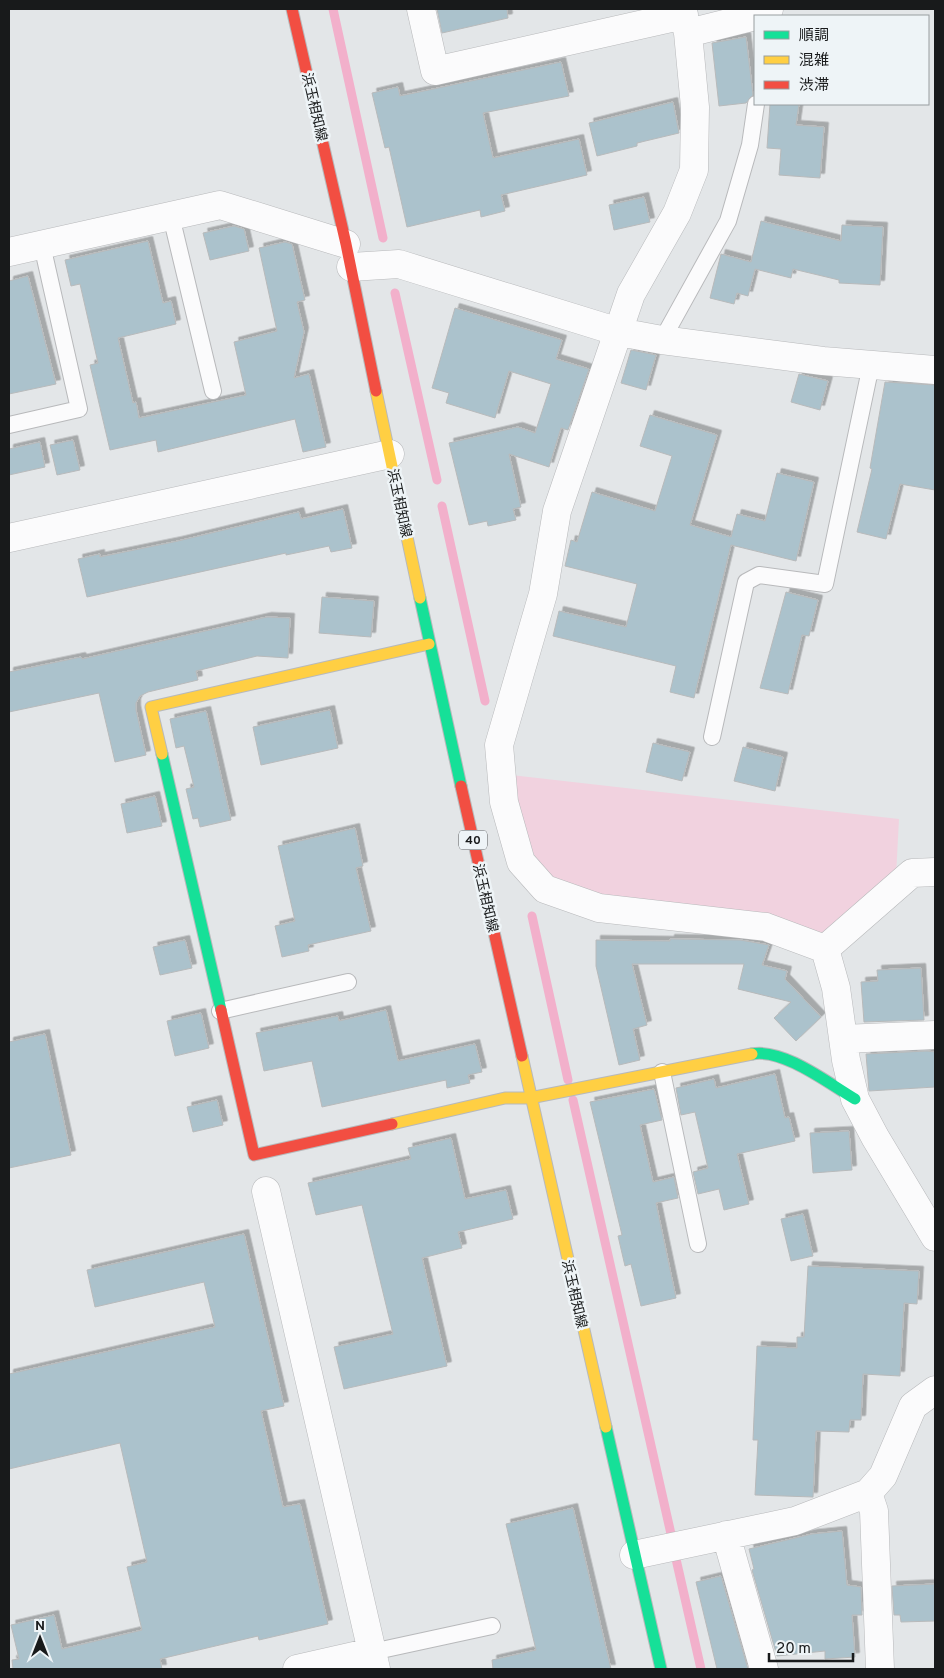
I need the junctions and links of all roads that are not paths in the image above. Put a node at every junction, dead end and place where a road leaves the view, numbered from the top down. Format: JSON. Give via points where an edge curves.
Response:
{"nodes":[{"id":1,"x":292,"y":9,"type":"edge"},
{"id":2,"x":421,"y":9,"type":"edge"},
{"id":3,"x":764,"y":13,"type":"edge"},
{"id":4,"x":685,"y":19,"type":"edge"},
{"id":5,"x":756,"y":105,"type":"edge"},
{"id":6,"x":171,"y":216,"type":"junction"},
{"id":7,"x":42,"y":245,"type":"junction"},
{"id":8,"x":9,"y":252,"type":"edge"},
{"id":9,"x":349,"y":256,"type":"junction"},
{"id":10,"x":619,"y":332,"type":"junction"},
{"id":11,"x":662,"y":340,"type":"junction"},
{"id":12,"x":872,"y":365,"type":"junction"},
{"id":13,"x":935,"y":370,"type":"edge"},
{"id":14,"x":213,"y":391,"type":"dead end"},
{"id":15,"x":9,"y":425,"type":"edge"},
{"id":16,"x":390,"y":454,"type":"junction"},
{"id":17,"x":9,"y":538,"type":"edge"},
{"id":18,"x":429,"y":644,"type":"junction"},
{"id":19,"x":712,"y":737,"type":"dead end"},
{"id":20,"x":935,"y":872,"type":"edge"},
{"id":21,"x":825,"y":949,"type":"junction"},
{"id":22,"x":348,"y":982,"type":"dead end"},
{"id":23,"x":220,"y":1010,"type":"junction"},
{"id":24,"x":935,"y":1035,"type":"edge"},
{"id":25,"x":843,"y":1039,"type":"junction"},
{"id":26,"x":662,"y":1072,"type":"junction"},
{"id":27,"x":530,"y":1098,"type":"junction"},
{"id":28,"x":855,"y":1099,"type":"junction"},
{"id":29,"x":266,"y":1191,"type":"dead end"},
{"id":30,"x":935,"y":1237,"type":"edge"},
{"id":31,"x":698,"y":1244,"type":"dead end"},
{"id":32,"x":935,"y":1390,"type":"edge"},
{"id":33,"x":868,"y":1493,"type":"junction"},
{"id":34,"x":726,"y":1535,"type":"junction"},
{"id":35,"x":634,"y":1555,"type":"junction"},
{"id":36,"x":492,"y":1626,"type":"dead end"},
{"id":37,"x":374,"y":1661,"type":"edge"},
{"id":38,"x":297,"y":1669,"type":"edge"},
{"id":39,"x":661,"y":1669,"type":"edge"},
{"id":40,"x":764,"y":1669,"type":"edge"},
{"id":41,"x":880,"y":1669,"type":"edge"}],
"edges":[{"from":1,"to":9,"type":"main road","name":"浜玉相知線","number":"40"},
{"from":2,"to":4,"type":"street","via":[[436,71]]},
{"from":3,"to":4,"type":"street"},
{"from":4,"to":10,"type":"street","via":[[695,107],[694,170],[677,213],[631,294]]},
{"from":5,"to":11,"type":"lane","via":[[750,145],[728,221]]},
{"from":6,"to":7,"type":"street"},
{"from":6,"to":9,"type":"street","via":[[220,205]]},
{"from":6,"to":14,"type":"lane"},
{"from":7,"to":8,"type":"street"},
{"from":7,"to":15,"type":"lane","via":[[79,409]]},
{"from":9,"to":10,"type":"street","via":[[399,264]]},
{"from":9,"to":16,"type":"main road","name":"浜玉相知線","number":"40"},
{"from":10,"to":11,"type":"street"},
{"from":10,"to":21,"type":"street","via":[[557,511],[543,594],[499,745],[504,802],[520,862],[545,889],[599,908],[766,928]]},
{"from":11,"to":12,"type":"street"},
{"from":12,"to":13,"type":"street"},
{"from":12,"to":19,"type":"lane","via":[[825,584],[759,576],[746,582]]},
{"from":16,"to":17,"type":"street"},
{"from":16,"to":18,"type":"main road","name":"浜玉相知線","number":"40"},
{"from":18,"to":23,"type":"main road","via":[[151,707]]},
{"from":18,"to":27,"type":"main road","name":"浜玉相知線","number":"40"},
{"from":20,"to":21,"type":"street","via":[[912,873]]},
{"from":21,"to":25,"type":"street","via":[[836,988]]},
{"from":22,"to":23,"type":"lane"},
{"from":23,"to":27,"type":"main road","via":[[254,1155],[505,1098]]},
{"from":24,"to":25,"type":"street"},
{"from":25,"to":28,"type":"street"},
{"from":26,"to":27,"type":"main road"},
{"from":26,"to":28,"type":"main road","via":[[758,1054],[785,1058]]},
{"from":26,"to":31,"type":"lane"},
{"from":27,"to":35,"type":"main road","name":"浜玉相知線","number":"40"},
{"from":28,"to":30,"type":"street"},
{"from":29,"to":37,"type":"street"},
{"from":32,"to":33,"type":"street","via":[[913,1406],[883,1476]]},
{"from":33,"to":34,"type":"street","via":[[795,1521]]},
{"from":33,"to":41,"type":"street","via":[[874,1511]]},
{"from":34,"to":35,"type":"street"},
{"from":34,"to":40,"type":"street"},
{"from":35,"to":39,"type":"main road","name":"浜玉相知線","number":"40"},
{"from":36,"to":37,"type":"lane"},
{"from":37,"to":38,"type":"street"}]}
